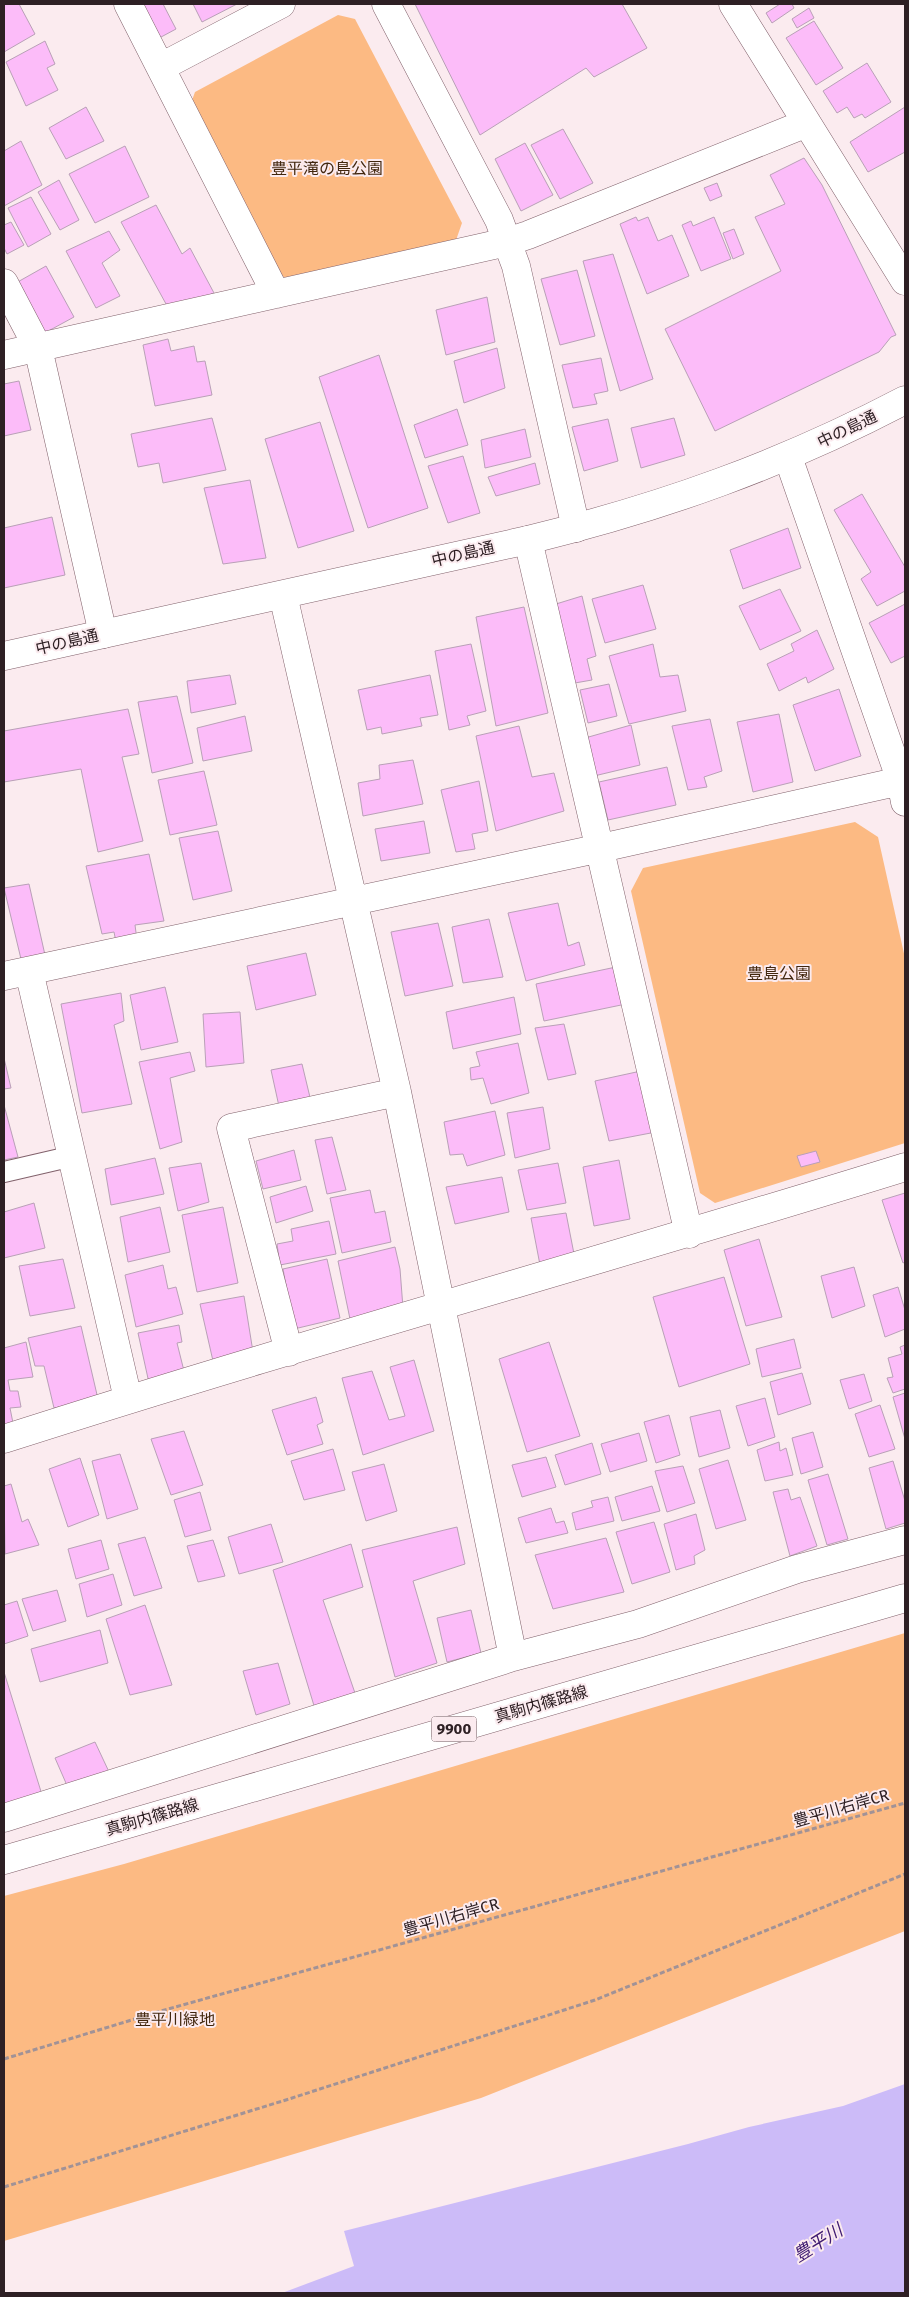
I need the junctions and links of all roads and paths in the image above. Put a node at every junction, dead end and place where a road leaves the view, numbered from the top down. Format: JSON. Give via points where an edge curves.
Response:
{"nodes":[{"id":1,"x":128,"y":4,"type":"edge"},
{"id":2,"x":281,"y":4,"type":"edge"},
{"id":3,"x":386,"y":4,"type":"edge"},
{"id":4,"x":733,"y":4,"type":"edge"},
{"id":5,"x":161,"y":67,"type":"junction"},
{"id":6,"x":807,"y":123,"type":"junction"},
{"id":7,"x":507,"y":242,"type":"junction"},
{"id":8,"x":905,"y":281,"type":"edge"},
{"id":9,"x":4,"y":283,"type":"edge"},
{"id":10,"x":276,"y":294,"type":"junction"},
{"id":11,"x":38,"y":348,"type":"junction"},
{"id":12,"x":4,"y":356,"type":"edge"},
{"id":13,"x":905,"y":400,"type":"edge"},
{"id":14,"x":788,"y":457,"type":"junction"},
{"id":15,"x":576,"y":528,"type":"junction"},
{"id":16,"x":528,"y":540,"type":"junction"},
{"id":17,"x":283,"y":594,"type":"junction"},
{"id":18,"x":103,"y":634,"type":"junction"},
{"id":19,"x":4,"y":656,"type":"edge"},
{"id":20,"x":904,"y":787,"type":"edge"},
{"id":21,"x":601,"y":848,"type":"junction"},
{"id":22,"x":354,"y":900,"type":"junction"},
{"id":23,"x":16,"y":973,"type":"edge"},
{"id":24,"x":397,"y":1092,"type":"junction"},
{"id":25,"x":73,"y":1156,"type":"junction"},
{"id":26,"x":905,"y":1167,"type":"edge"},
{"id":27,"x":4,"y":1172,"type":"edge"},
{"id":28,"x":689,"y":1234,"type":"junction"},
{"id":29,"x":442,"y":1305,"type":"junction"},
{"id":30,"x":289,"y":1352,"type":"junction"},
{"id":31,"x":128,"y":1399,"type":"junction"},
{"id":32,"x":4,"y":1439,"type":"edge"},
{"id":33,"x":905,"y":1540,"type":"edge"},
{"id":34,"x":905,"y":1598,"type":"edge"},
{"id":35,"x":514,"y":1657,"type":"junction"},
{"id":36,"x":905,"y":1803,"type":"edge"},
{"id":37,"x":4,"y":1818,"type":"edge"},
{"id":38,"x":4,"y":1860,"type":"edge"},
{"id":39,"x":905,"y":1874,"type":"edge"},
{"id":40,"x":4,"y":2059,"type":"edge"},
{"id":41,"x":4,"y":2187,"type":"edge"}],
"edges":[{"from":1,"to":5,"type":"street"},
{"from":2,"to":5,"type":"street"},
{"from":3,"to":7,"type":"street","via":[[499,220]]},
{"from":4,"to":6,"type":"street"},
{"from":5,"to":10,"type":"street"},
{"from":6,"to":7,"type":"street"},
{"from":6,"to":8,"type":"street"},
{"from":7,"to":10,"type":"street"},
{"from":7,"to":15,"type":"street","via":[[516,266]]},
{"from":9,"to":11,"type":"street"},
{"from":10,"to":11,"type":"street"},
{"from":11,"to":12,"type":"street"},
{"from":11,"to":18,"type":"street"},
{"from":13,"to":14,"type":"street","name":"中の島通"},
{"from":14,"to":15,"type":"street","name":"中の島通","via":[[694,493]]},
{"from":14,"to":20,"type":"street"},
{"from":15,"to":16,"type":"street","name":"中の島通"},
{"from":16,"to":17,"type":"street","name":"中の島通"},
{"from":16,"to":21,"type":"street"},
{"from":17,"to":18,"type":"street","name":"中の島通"},
{"from":17,"to":22,"type":"street"},
{"from":18,"to":19,"type":"street","name":"中の島通"},
{"from":20,"to":21,"type":"street"},
{"from":21,"to":22,"type":"street"},
{"from":21,"to":28,"type":"street"},
{"from":22,"to":23,"type":"street"},
{"from":22,"to":24,"type":"street"},
{"from":23,"to":25,"type":"street"},
{"from":24,"to":29,"type":"street"},
{"from":24,"to":30,"type":"street","via":[[231,1128]]},
{"from":25,"to":27,"type":"lane"},
{"from":25,"to":31,"type":"street"},
{"from":26,"to":28,"type":"street"},
{"from":28,"to":29,"type":"street"},
{"from":29,"to":30,"type":"street"},
{"from":29,"to":35,"type":"street"},
{"from":30,"to":31,"type":"street"},
{"from":31,"to":32,"type":"street"},
{"from":33,"to":35,"type":"street","via":[[797,1569],[638,1624]]},
{"from":34,"to":38,"type":"street","name":"真駒内篠路線","number":"9900"},
{"from":35,"to":37,"type":"street"},
{"from":36,"to":40,"type":"path","name":"豊平川右岸CR","via":[[161,2011]]},
{"from":39,"to":41,"type":"path","via":[[596,2000]]}]}
